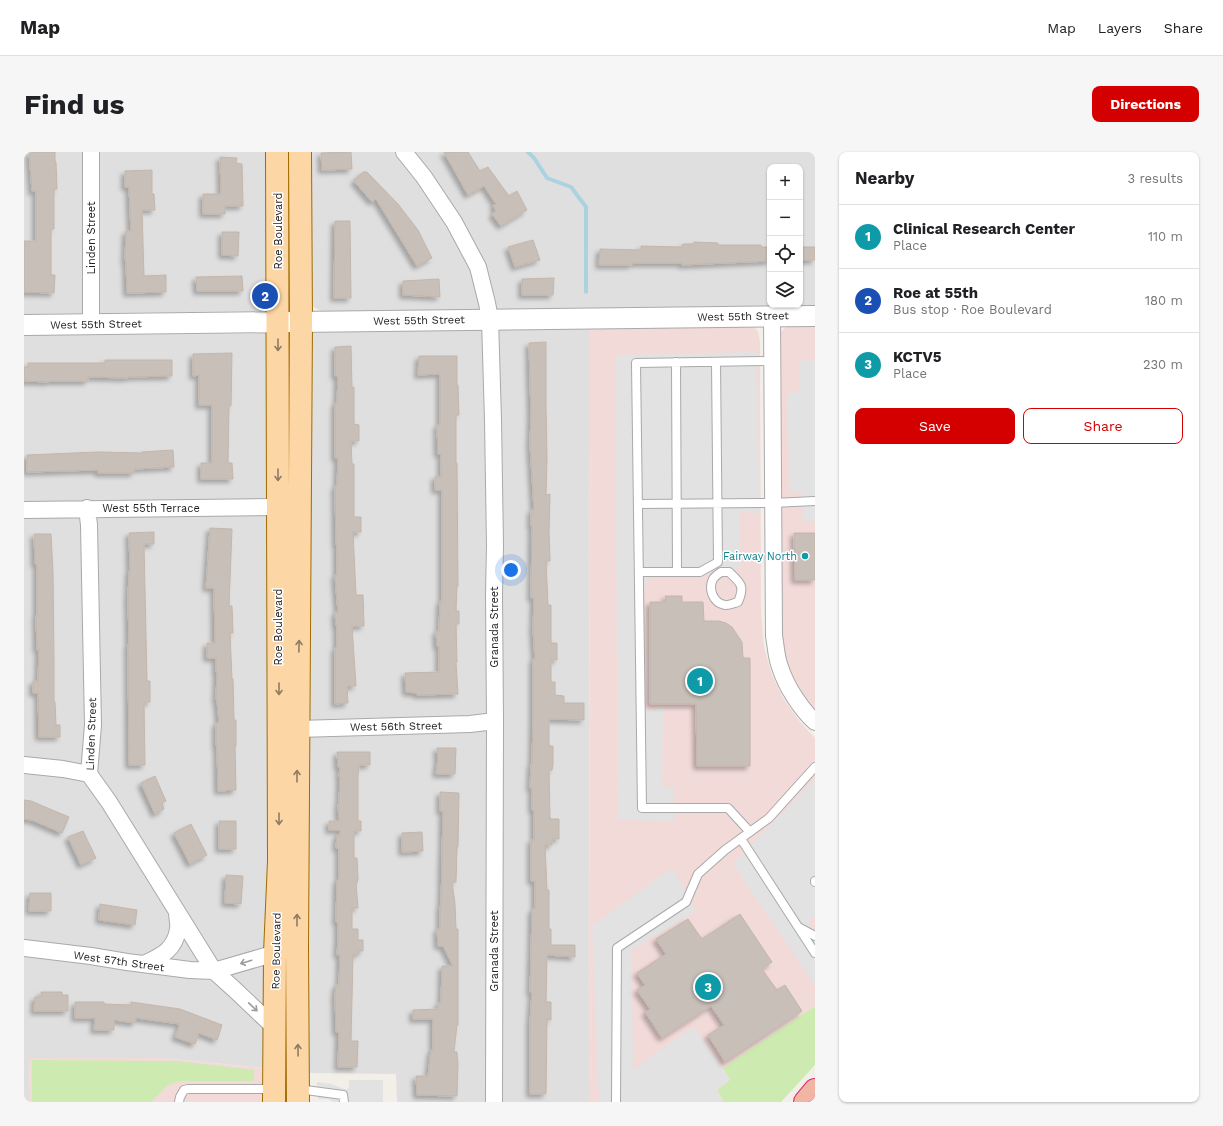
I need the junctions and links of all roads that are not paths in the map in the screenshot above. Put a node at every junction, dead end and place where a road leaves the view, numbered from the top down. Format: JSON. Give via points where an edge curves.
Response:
{"nodes":[{"id":1,"x":91,"y":152,"type":"edge"},
{"id":2,"x":277,"y":152,"type":"edge"},
{"id":3,"x":300,"y":152,"type":"edge"},
{"id":4,"x":404,"y":152,"type":"edge"},
{"id":5,"x":772,"y":316,"type":"junction"},
{"id":6,"x":815,"y":316,"type":"edge"},
{"id":7,"x":490,"y":319,"type":"junction"},
{"id":8,"x":278,"y":322,"type":"junction"},
{"id":9,"x":301,"y":322,"type":"junction"},
{"id":10,"x":92,"y":324,"type":"junction"},
{"id":11,"x":24,"y":325,"type":"edge"},
{"id":12,"x":772,"y":361,"type":"junction"},
{"id":13,"x":676,"y":362,"type":"junction"},
{"id":14,"x":716,"y":362,"type":"junction"},
{"id":15,"x":815,"y":501,"type":"edge"},
{"id":16,"x":718,"y":503,"type":"junction"},
{"id":17,"x":773,"y":503,"type":"junction"},
{"id":18,"x":638,"y":504,"type":"junction"},
{"id":19,"x":677,"y":504,"type":"junction"},
{"id":20,"x":278,"y":507,"type":"junction"},
{"id":21,"x":87,"y":508,"type":"junction"},
{"id":22,"x":24,"y":510,"type":"edge"},
{"id":23,"x":706,"y":569,"type":"junction"},
{"id":24,"x":639,"y":572,"type":"junction"},
{"id":25,"x":677,"y":572,"type":"junction"},
{"id":26,"x":714,"y":577,"type":"junction"},
{"id":27,"x":495,"y":721,"type":"junction"},
{"id":28,"x":815,"y":722,"type":"edge"},
{"id":29,"x":298,"y":728,"type":"junction"},
{"id":30,"x":24,"y":765,"type":"edge"},
{"id":31,"x":813,"y":772,"type":"edge"},
{"id":32,"x":89,"y":774,"type":"junction"},
{"id":33,"x":750,"y":832,"type":"junction"},
{"id":34,"x":741,"y":839,"type":"junction"},
{"id":35,"x":176,"y":911,"type":"junction"},
{"id":36,"x":798,"y":926,"type":"junction"},
{"id":37,"x":815,"y":936,"type":"edge"},
{"id":38,"x":24,"y":948,"type":"edge"},
{"id":39,"x":297,"y":948,"type":"junction"},
{"id":40,"x":275,"y":953,"type":"junction"},
{"id":41,"x":815,"y":953,"type":"edge"},
{"id":42,"x":144,"y":964,"type":"junction"},
{"id":43,"x":214,"y":971,"type":"junction"},
{"id":44,"x":274,"y":1027,"type":"junction"},
{"id":45,"x":815,"y":1090,"type":"edge"},
{"id":46,"x":286,"y":1094,"type":"edge"},
{"id":47,"x":179,"y":1102,"type":"edge"},
{"id":48,"x":344,"y":1102,"type":"edge"},
{"id":49,"x":494,"y":1102,"type":"edge"},
{"id":50,"x":616,"y":1102,"type":"edge"},
{"id":51,"x":805,"y":1102,"type":"edge"}],
"edges":[{"from":1,"to":10,"type":"street","name":"Linden Street"},
{"from":2,"to":8,"type":"main road","name":"Roe Boulevard"},
{"from":3,"to":9,"type":"main road","name":"Roe Boulevard"},
{"from":4,"to":7,"type":"street","name":"Granada Street","via":[[454,222],[478,267]]},
{"from":5,"to":6,"type":"street","name":"West 55th Street"},
{"from":5,"to":7,"type":"street","name":"West 55th Street"},
{"from":5,"to":12,"type":"street"},
{"from":7,"to":9,"type":"street","name":"West 55th Street"},
{"from":7,"to":27,"type":"street","name":"Granada Street","via":[[495,545]]},
{"from":8,"to":9,"type":"street","name":"West 55th Street"},
{"from":8,"to":10,"type":"street","name":"West 55th Street"},
{"from":8,"to":20,"type":"main road","name":"Roe Boulevard","one_way":true},
{"from":29,"to":9,"type":"main road","name":"Roe Boulevard","one_way":true},
{"from":10,"to":11,"type":"street","name":"West 55th Street"},
{"from":12,"to":14,"type":"lane"},
{"from":12,"to":17,"type":"street"},
{"from":13,"to":14,"type":"lane"},
{"from":13,"to":18,"type":"lane","via":[[636,363]]},
{"from":13,"to":19,"type":"lane"},
{"from":14,"to":16,"type":"lane"},
{"from":15,"to":17,"type":"lane"},
{"from":16,"to":17,"type":"lane"},
{"from":16,"to":19,"type":"lane"},
{"from":16,"to":23,"type":"lane","via":[[718,562]]},
{"from":17,"to":28,"type":"street","via":[[774,636],[780,667],[792,693]]},
{"from":18,"to":19,"type":"lane"},
{"from":18,"to":24,"type":"lane"},
{"from":19,"to":25,"type":"lane"},
{"from":20,"to":21,"type":"street","name":"West 55th Terrace"},
{"from":20,"to":40,"type":"main road","name":"Roe Boulevard","one_way":true,"via":[[279,861]]},
{"from":21,"to":22,"type":"street","name":"West 55th Terrace"},
{"from":21,"to":32,"type":"street","name":"Linden Street","via":[[93,725]]},
{"from":23,"to":25,"type":"lane","via":[[700,572]]},
{"from":23,"to":26,"type":"lane"},
{"from":24,"to":25,"type":"lane"},
{"from":24,"to":33,"type":"lane","via":[[642,808],[728,808]]},
{"from":26,"to":26,"type":"lane","via":[[711,585],[712,595],[717,601],[726,605],[738,602],[742,592],[737,579],[729,572],[721,572]]},
{"from":27,"to":29,"type":"street","name":"West 56th Street","via":[[470,724]]},
{"from":27,"to":49,"type":"street","name":"Granada Street"},
{"from":39,"to":29,"type":"main road","name":"Roe Boulevard","one_way":true},
{"from":30,"to":32,"type":"street"},
{"from":31,"to":33,"type":"lane","via":[[769,818]]},
{"from":32,"to":35,"type":"street","name":"Linden Street"},
{"from":33,"to":34,"type":"lane"},
{"from":34,"to":36,"type":"lane"},
{"from":34,"to":50,"type":"lane","via":[[698,874],[686,902],[617,948]]},
{"from":35,"to":42,"type":"street","via":[[179,928],[172,946]]},
{"from":35,"to":43,"type":"street","name":"Linden Street"},
{"from":36,"to":37,"type":"lane"},
{"from":36,"to":41,"type":"lane"},
{"from":38,"to":42,"type":"street","name":"West 57th Street"},
{"from":39,"to":40,"type":"street","name":"West 57th Street"},
{"from":46,"to":39,"type":"main road","name":"Roe Boulevard","one_way":true},
{"from":40,"to":43,"type":"street","name":"West 57th Street","one_way":true},
{"from":40,"to":44,"type":"main road","name":"Roe Boulevard"},
{"from":42,"to":43,"type":"street","name":"West 57th Street"},
{"from":43,"to":44,"type":"street","one_way":true},
{"from":44,"to":46,"type":"main road","name":"Roe Boulevard"},
{"from":45,"to":51,"type":"highway"},
{"from":46,"to":47,"type":"lane","via":[[188,1089],[184,1090]]},
{"from":46,"to":48,"type":"lane","via":[[343,1095]]}]}
